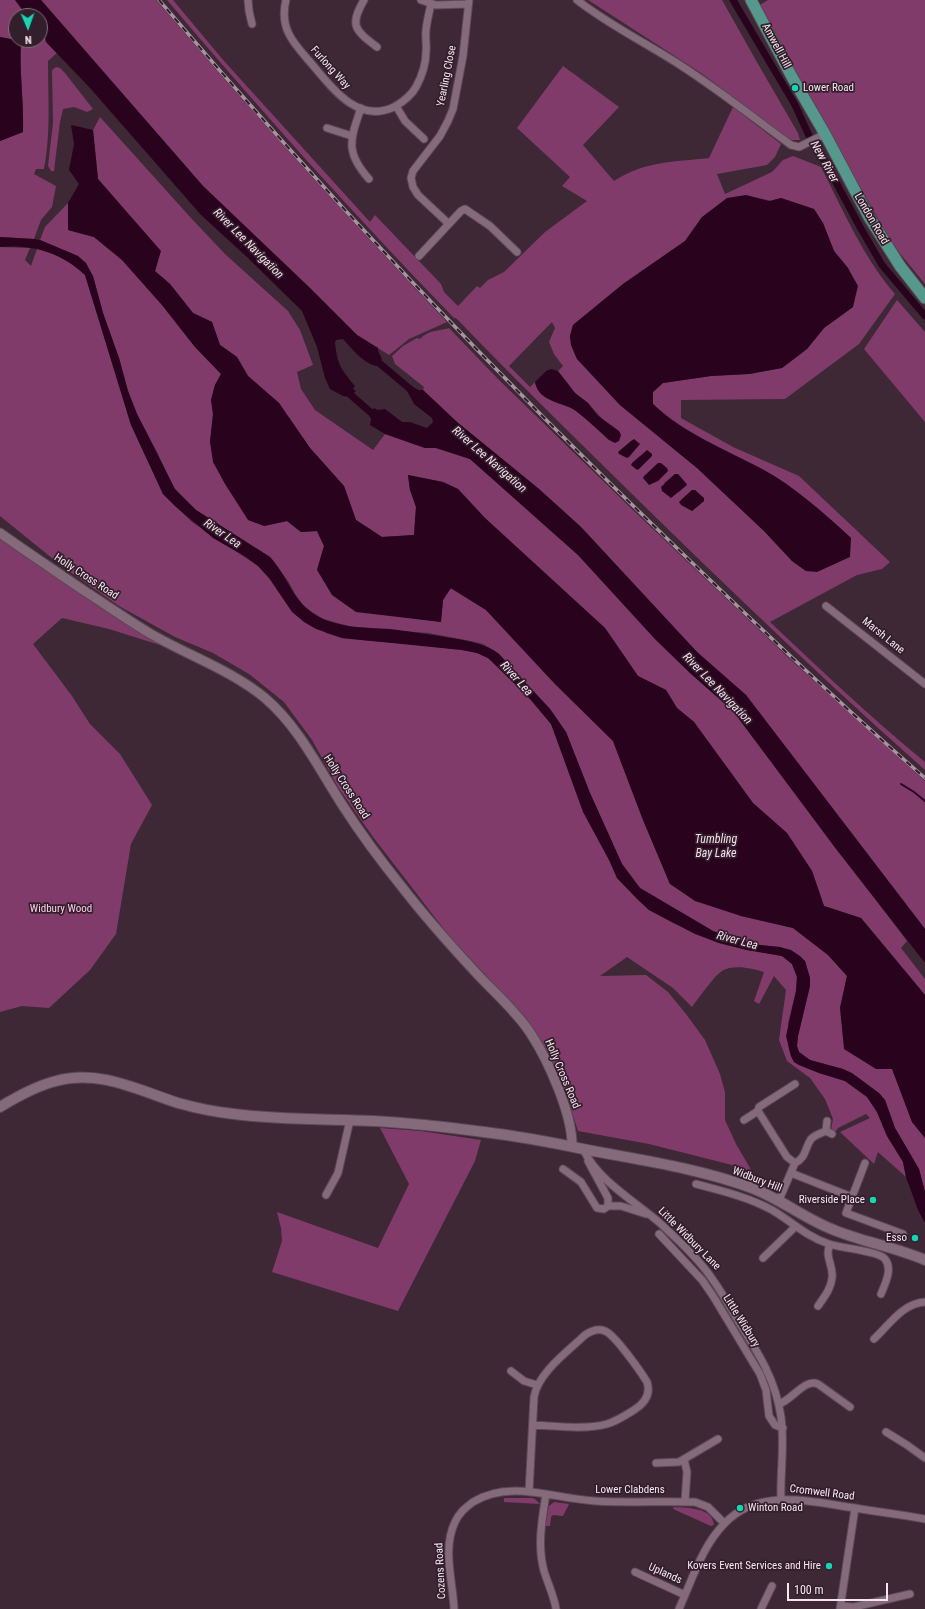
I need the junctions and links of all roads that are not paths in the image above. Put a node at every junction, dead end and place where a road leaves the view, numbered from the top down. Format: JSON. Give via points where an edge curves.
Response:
{"nodes":[{"id":1,"x":248,"y":0,"type":"edge"},
{"id":2,"x":286,"y":0,"type":"edge"},
{"id":3,"x":364,"y":0,"type":"edge"},
{"id":4,"x":421,"y":0,"type":"edge"},
{"id":5,"x":576,"y":0,"type":"edge"},
{"id":6,"x":751,"y":0,"type":"edge"},
{"id":7,"x":468,"y":2,"type":"edge"},
{"id":8,"x":431,"y":4,"type":"junction"},
{"id":9,"x":252,"y":24,"type":"dead end"},
{"id":10,"x":377,"y":47,"type":"dead end"},
{"id":11,"x":396,"y":106,"type":"junction"},
{"id":12,"x":361,"y":108,"type":"junction"},
{"id":13,"x":327,"y":128,"type":"dead end"},
{"id":14,"x":352,"y":136,"type":"junction"},
{"id":15,"x":820,"y":136,"type":"junction"},
{"id":16,"x":424,"y":139,"type":"dead end"},
{"id":17,"x":369,"y":180,"type":"dead end"},
{"id":18,"x":449,"y":224,"type":"junction"},
{"id":19,"x":517,"y":252,"type":"dead end"},
{"id":20,"x":419,"y":256,"type":"dead end"},
{"id":21,"x":925,"y":298,"type":"edge"},
{"id":22,"x":0,"y":533,"type":"edge"},
{"id":23,"x":826,"y":606,"type":"dead end"},
{"id":24,"x":925,"y":684,"type":"edge"},
{"id":25,"x":795,"y":1084,"type":"dead end"},
{"id":26,"x":0,"y":1107,"type":"edge"},
{"id":27,"x":758,"y":1111,"type":"junction"},
{"id":28,"x":350,"y":1120,"type":"junction"},
{"id":29,"x":744,"y":1120,"type":"dead end"},
{"id":30,"x":828,"y":1122,"type":"dead end"},
{"id":31,"x":572,"y":1146,"type":"junction"},
{"id":32,"x":585,"y":1153,"type":"junction"},
{"id":33,"x":795,"y":1163,"type":"junction"},
{"id":34,"x":865,"y":1163,"type":"dead end"},
{"id":35,"x":564,"y":1169,"type":"dead end"},
{"id":36,"x":791,"y":1173,"type":"junction"},
{"id":37,"x":696,"y":1184,"type":"dead end"},
{"id":38,"x":326,"y":1195,"type":"dead end"},
{"id":39,"x":852,"y":1197,"type":"junction"},
{"id":40,"x":779,"y":1200,"type":"junction"},
{"id":41,"x":608,"y":1206,"type":"junction"},
{"id":42,"x":650,"y":1215,"type":"junction"},
{"id":43,"x":795,"y":1227,"type":"junction"},
{"id":44,"x":659,"y":1234,"type":"dead end"},
{"id":45,"x":903,"y":1234,"type":"dead end"},
{"id":46,"x":851,"y":1235,"type":"junction"},
{"id":47,"x":830,"y":1245,"type":"junction"},
{"id":48,"x":846,"y":1248,"type":"junction"},
{"id":49,"x":763,"y":1258,"type":"dead end"},
{"id":50,"x":925,"y":1260,"type":"edge"},
{"id":51,"x":881,"y":1294,"type":"dead end"},
{"id":52,"x":925,"y":1302,"type":"edge"},
{"id":53,"x":818,"y":1306,"type":"dead end"},
{"id":54,"x":874,"y":1339,"type":"dead end"},
{"id":55,"x":511,"y":1371,"type":"dead end"},
{"id":56,"x":537,"y":1385,"type":"junction"},
{"id":57,"x":779,"y":1404,"type":"junction"},
{"id":58,"x":850,"y":1407,"type":"dead end"},
{"id":59,"x":533,"y":1425,"type":"junction"},
{"id":60,"x":783,"y":1428,"type":"junction"},
{"id":61,"x":886,"y":1432,"type":"dead end"},
{"id":62,"x":718,"y":1439,"type":"dead end"},
{"id":63,"x":925,"y":1458,"type":"edge"},
{"id":64,"x":684,"y":1459,"type":"junction"},
{"id":65,"x":656,"y":1464,"type":"dead end"},
{"id":66,"x":529,"y":1492,"type":"junction"},
{"id":67,"x":546,"y":1494,"type":"junction"},
{"id":68,"x":781,"y":1499,"type":"junction"},
{"id":69,"x":685,"y":1501,"type":"junction"},
{"id":70,"x":855,"y":1508,"type":"junction"},
{"id":71,"x":925,"y":1517,"type":"edge"},
{"id":72,"x":724,"y":1523,"type":"junction"},
{"id":73,"x":636,"y":1572,"type":"dead end"},
{"id":74,"x":772,"y":1586,"type":"dead end"},
{"id":75,"x":910,"y":1594,"type":"dead end"},
{"id":76,"x":685,"y":1595,"type":"junction"},
{"id":77,"x":840,"y":1608,"type":"edge"},
{"id":78,"x":454,"y":1609,"type":"edge"},
{"id":79,"x":556,"y":1609,"type":"edge"},
{"id":80,"x":679,"y":1609,"type":"edge"},
{"id":81,"x":761,"y":1609,"type":"edge"}],
"edges":[{"from":1,"to":9,"type":"street"},
{"from":2,"to":12,"type":"street","name":"Furlong Way","via":[[285,22],[297,47],[340,96]]},
{"from":3,"to":10,"type":"street","via":[[356,15],[356,26],[360,34]]},
{"from":4,"to":8,"type":"street"},
{"from":5,"to":15,"type":"street","via":[[694,74],[791,145],[799,147]]},
{"from":6,"to":15,"type":"main road","name":"Amwell Hill"},
{"from":7,"to":8,"type":"street"},
{"from":7,"to":18,"type":"street","name":"Yearling Close","via":[[464,56],[453,109],[445,126],[413,171],[411,178],[418,195]]},
{"from":8,"to":11,"type":"street","name":"Furlong Way","via":[[426,29],[426,55],[420,77],[413,92]]},
{"from":11,"to":12,"type":"street","name":"Furlong Way","via":[[378,111]]},
{"from":11,"to":16,"type":"street","via":[[405,121]]},
{"from":12,"to":14,"type":"street"},
{"from":13,"to":14,"type":"street"},
{"from":14,"to":17,"type":"street","via":[[351,148],[354,158]]},
{"from":15,"to":21,"type":"main road","name":"London Road","via":[[884,242]]},
{"from":18,"to":19,"type":"street","via":[[465,209],[490,226]]},
{"from":18,"to":20,"type":"street"},
{"from":22,"to":31,"type":"street","name":"Holly Cross Road","via":[[152,634],[248,684],[286,720],[352,819],[401,886],[440,934],[531,1033],[562,1100],[573,1139]]},
{"from":23,"to":24,"type":"street","name":"Marsh Lane"},
{"from":25,"to":27,"type":"street","via":[[759,1107]]},
{"from":26,"to":28,"type":"main road","name":"Widbury Hill","via":[[31,1090],[58,1080],[94,1078],[110,1080],[179,1103],[220,1112],[252,1116]]},
{"from":27,"to":29,"type":"street"},
{"from":27,"to":33,"type":"street","via":[[788,1157]]},
{"from":28,"to":31,"type":"main road","name":"Widbury Hill","via":[[476,1131]]},
{"from":28,"to":38,"type":"street","via":[[338,1172]]},
{"from":30,"to":33,"type":"street","via":[[829,1133],[812,1139],[804,1156]]},
{"from":31,"to":32,"type":"main road","name":"Widbury Hill"},
{"from":32,"to":40,"type":"main road","name":"Widbury Hill","via":[[667,1164],[734,1182]]},
{"from":32,"to":41,"type":"street","via":[[608,1198]]},
{"from":32,"to":42,"type":"street","name":"Little Widbury Lane","via":[[614,1186]]},
{"from":33,"to":36,"type":"street"},
{"from":34,"to":39,"type":"street"},
{"from":35,"to":41,"type":"street","via":[[581,1182],[597,1208],[604,1210]]},
{"from":36,"to":39,"type":"street"},
{"from":36,"to":40,"type":"street"},
{"from":37,"to":43,"type":"street","via":[[737,1195],[761,1205]]},
{"from":39,"to":45,"type":"street","via":[[846,1213]]},
{"from":40,"to":46,"type":"main road","name":"Widbury Hill","via":[[832,1229]]},
{"from":41,"to":42,"type":"street","via":[[621,1206]]},
{"from":42,"to":57,"type":"street","name":"Little Widbury Lane","via":[[713,1279],[769,1373]]},
{"from":43,"to":47,"type":"street"},
{"from":43,"to":49,"type":"street"},
{"from":44,"to":60,"type":"street","name":"Little Widbury","via":[[702,1280],[713,1296],[760,1374],[766,1390],[769,1416],[775,1425]]},
{"from":46,"to":48,"type":"street"},
{"from":46,"to":50,"type":"main road","name":"Widbury Hill"},
{"from":47,"to":48,"type":"street"},
{"from":47,"to":53,"type":"street","via":[[828,1253],[832,1282]]},
{"from":48,"to":51,"type":"street","via":[[875,1254],[885,1259],[888,1274]]},
{"from":52,"to":54,"type":"street","via":[[916,1303],[905,1309]]},
{"from":55,"to":56,"type":"street","via":[[524,1381]]},
{"from":56,"to":59,"type":"street"},
{"from":56,"to":59,"type":"street","via":[[545,1373],[585,1335],[598,1330],[613,1337],[645,1378],[649,1391],[642,1404],[622,1418],[606,1424],[592,1427]]},
{"from":57,"to":58,"type":"street","via":[[806,1384],[815,1383]]},
{"from":57,"to":60,"type":"street"},
{"from":59,"to":66,"type":"street"},
{"from":60,"to":68,"type":"street"},
{"from":61,"to":63,"type":"street"},
{"from":62,"to":64,"type":"street"},
{"from":64,"to":65,"type":"street"},
{"from":64,"to":69,"type":"street","via":[[687,1472]]},
{"from":66,"to":67,"type":"street","name":"Lower Clabdens"},
{"from":66,"to":78,"type":"street","name":"Cozens Road","via":[[514,1491],[487,1495],[467,1506],[458,1515],[449,1543]]},
{"from":67,"to":69,"type":"street","name":"Lower Clabdens","via":[[595,1501]]},
{"from":67,"to":79,"type":"street","via":[[541,1552]]},
{"from":68,"to":70,"type":"street","name":"Cromwell Road"},
{"from":68,"to":72,"type":"street","name":"Cromwell Road","via":[[758,1503],[740,1511]]},
{"from":69,"to":72,"type":"street","name":"Lower Clabdens","via":[[704,1505]]},
{"from":70,"to":71,"type":"street","name":"Cromwell Road"},
{"from":70,"to":77,"type":"street"},
{"from":72,"to":76,"type":"street","name":"Cromwell Road","via":[[709,1544]]},
{"from":73,"to":76,"type":"street","name":"Uplands"},
{"from":74,"to":81,"type":"street"},
{"from":75,"to":77,"type":"street"},
{"from":76,"to":80,"type":"street","name":"Cromwell Road"}]}
